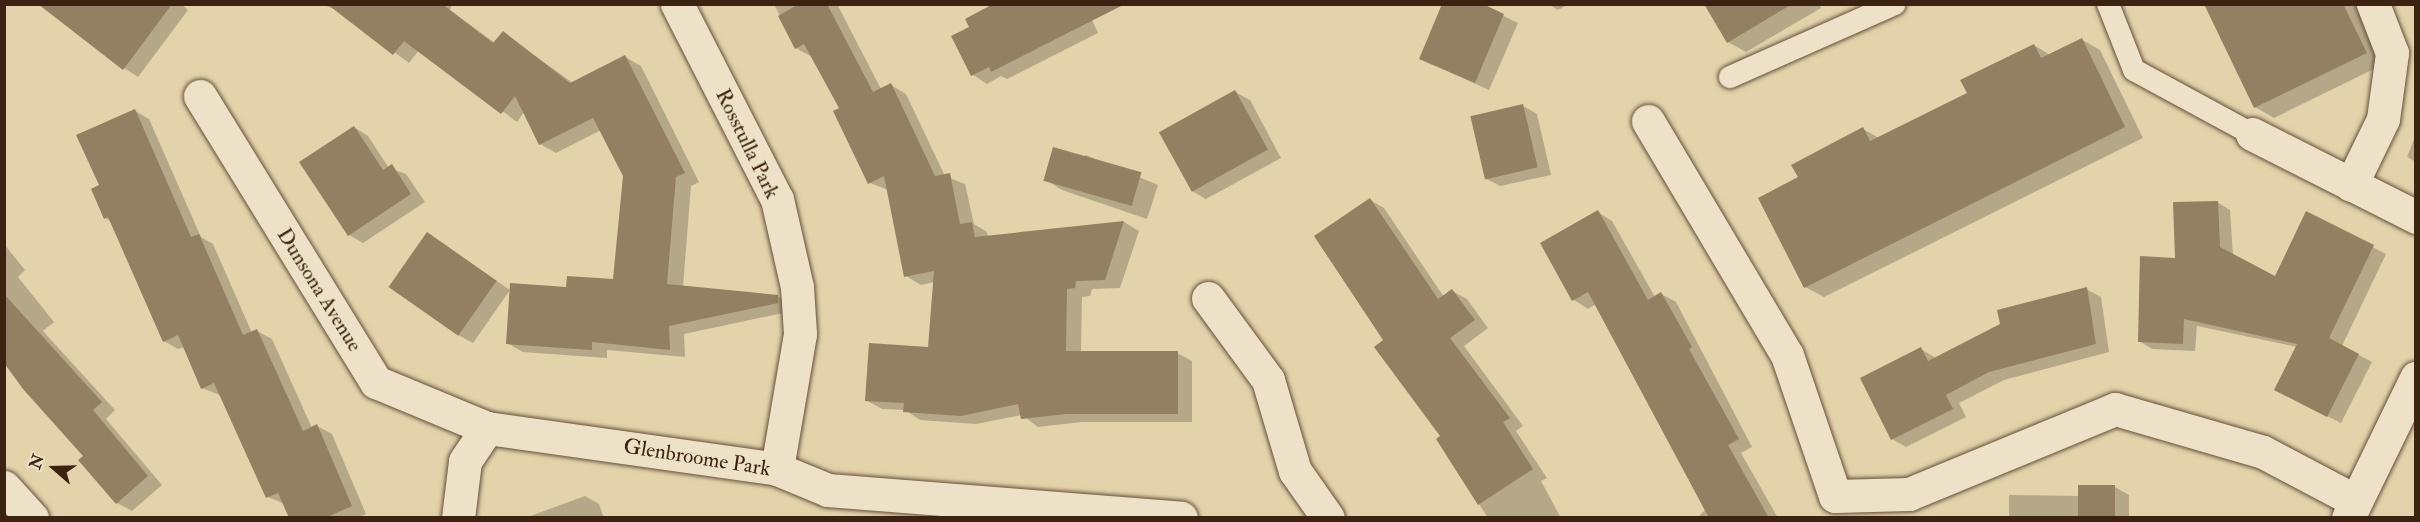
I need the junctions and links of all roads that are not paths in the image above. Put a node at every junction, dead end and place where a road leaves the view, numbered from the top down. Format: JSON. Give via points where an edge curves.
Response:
{"nodes":[{"id":1,"x":677,"y":4,"type":"edge"},
{"id":2,"x":1894,"y":4,"type":"edge"},
{"id":3,"x":2108,"y":4,"type":"edge"},
{"id":4,"x":2373,"y":4,"type":"edge"},
{"id":5,"x":1730,"y":77,"type":"dead end"},
{"id":6,"x":200,"y":96,"type":"dead end"},
{"id":7,"x":1648,"y":121,"type":"dead end"},
{"id":8,"x":2252,"y":134,"type":"joint"},
{"id":9,"x":2351,"y":185,"type":"junction"},
{"id":10,"x":2415,"y":217,"type":"edge"},
{"id":11,"x":1208,"y":298,"type":"dead end"},
{"id":12,"x":2415,"y":378,"type":"edge"},
{"id":13,"x":487,"y":428,"type":"junction"},
{"id":14,"x":777,"y":469,"type":"junction"},
{"id":15,"x":4,"y":487,"type":"edge"},
{"id":16,"x":2352,"y":509,"type":"edge"},
{"id":17,"x":33,"y":518,"type":"edge"},
{"id":18,"x":458,"y":518,"type":"edge"},
{"id":19,"x":1181,"y":518,"type":"edge"},
{"id":20,"x":1328,"y":518,"type":"edge"}],
"edges":[{"from":1,"to":14,"type":"street","name":"Rosstulla Park","via":[[777,199],[797,287],[800,334]]},
{"from":2,"to":5,"type":"lane"},
{"from":3,"to":8,"type":"lane","via":[[2134,70]]},
{"from":4,"to":9,"type":"street","via":[[2392,53],[2383,119]]},
{"from":6,"to":13,"type":"street","name":"Dunsona Avenue","via":[[376,382]]},
{"from":7,"to":16,"type":"street","via":[[1786,355],[1835,496],[1909,494],[2115,409],[2264,452]]},
{"from":8,"to":9,"type":"street"},
{"from":9,"to":10,"type":"street"},
{"from":11,"to":20,"type":"street","via":[[1268,380],[1295,471]]},
{"from":12,"to":16,"type":"street"},
{"from":13,"to":14,"type":"street","name":"Glenbroome Park"},
{"from":13,"to":18,"type":"street","via":[[465,461]]},
{"from":14,"to":19,"type":"street","name":"Glenbroome Park","via":[[828,490]]},
{"from":15,"to":17,"type":"street"}]}
